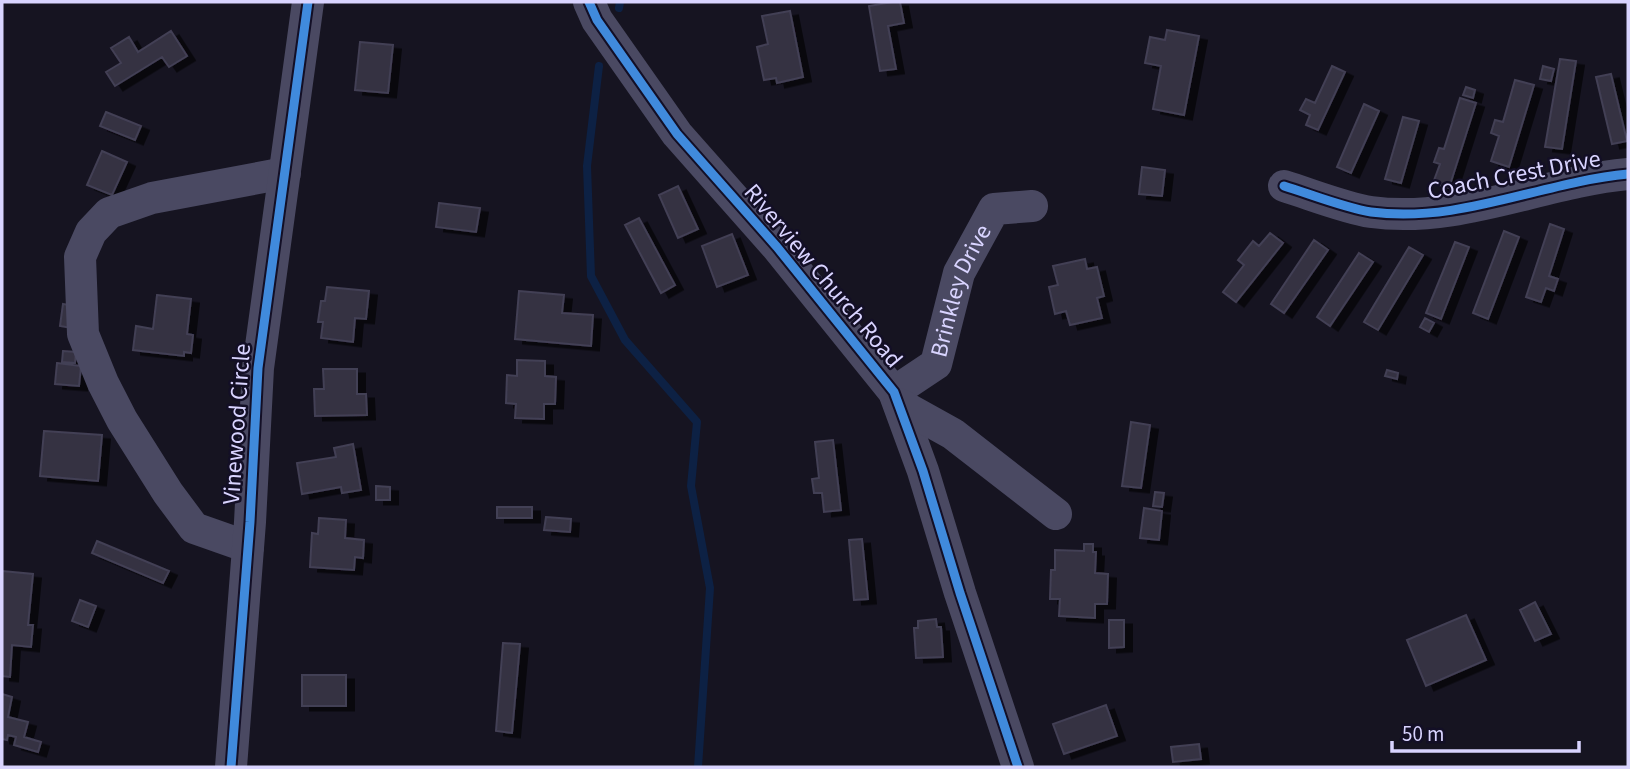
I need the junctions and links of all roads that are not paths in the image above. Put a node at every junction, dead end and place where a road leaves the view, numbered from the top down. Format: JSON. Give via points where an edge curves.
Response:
{"nodes":[{"id":1,"x":308,"y":2,"type":"edge"},
{"id":2,"x":590,"y":2,"type":"edge"},
{"id":3,"x":285,"y":173,"type":"junction"},
{"id":4,"x":1628,"y":174,"type":"edge"},
{"id":5,"x":1284,"y":186,"type":"dead end"},
{"id":6,"x":1032,"y":206,"type":"dead end"},
{"id":7,"x":897,"y":398,"type":"junction"},
{"id":8,"x":1056,"y":513,"type":"dead end"},
{"id":9,"x":248,"y":547,"type":"junction"},
{"id":10,"x":231,"y":767,"type":"edge"},
{"id":11,"x":1018,"y":767,"type":"edge"}],
"edges":[{"from":1,"to":3,"type":"street","name":"Vinewood Circle"},
{"from":2,"to":7,"type":"street","name":"Riverview Church Road","via":[[597,20],[677,134],[777,247]]},
{"from":3,"to":9,"type":"street","name":"Vinewood Circle","via":[[258,368]]},
{"from":3,"to":9,"type":"street","via":[[152,198],[109,213],[91,232],[80,257],[83,334],[122,420],[194,528]]},
{"from":4,"to":5,"type":"street","name":"Coach Crest Drive","via":[[1429,214],[1370,212]]},
{"from":6,"to":7,"type":"street","name":"Brinkley Drive","via":[[994,209],[959,273],[936,364]]},
{"from":7,"to":8,"type":"street","via":[[953,433]]},
{"from":7,"to":11,"type":"street","name":"Riverview Church Road"},
{"from":9,"to":10,"type":"street","name":"Vinewood Circle"}]}
